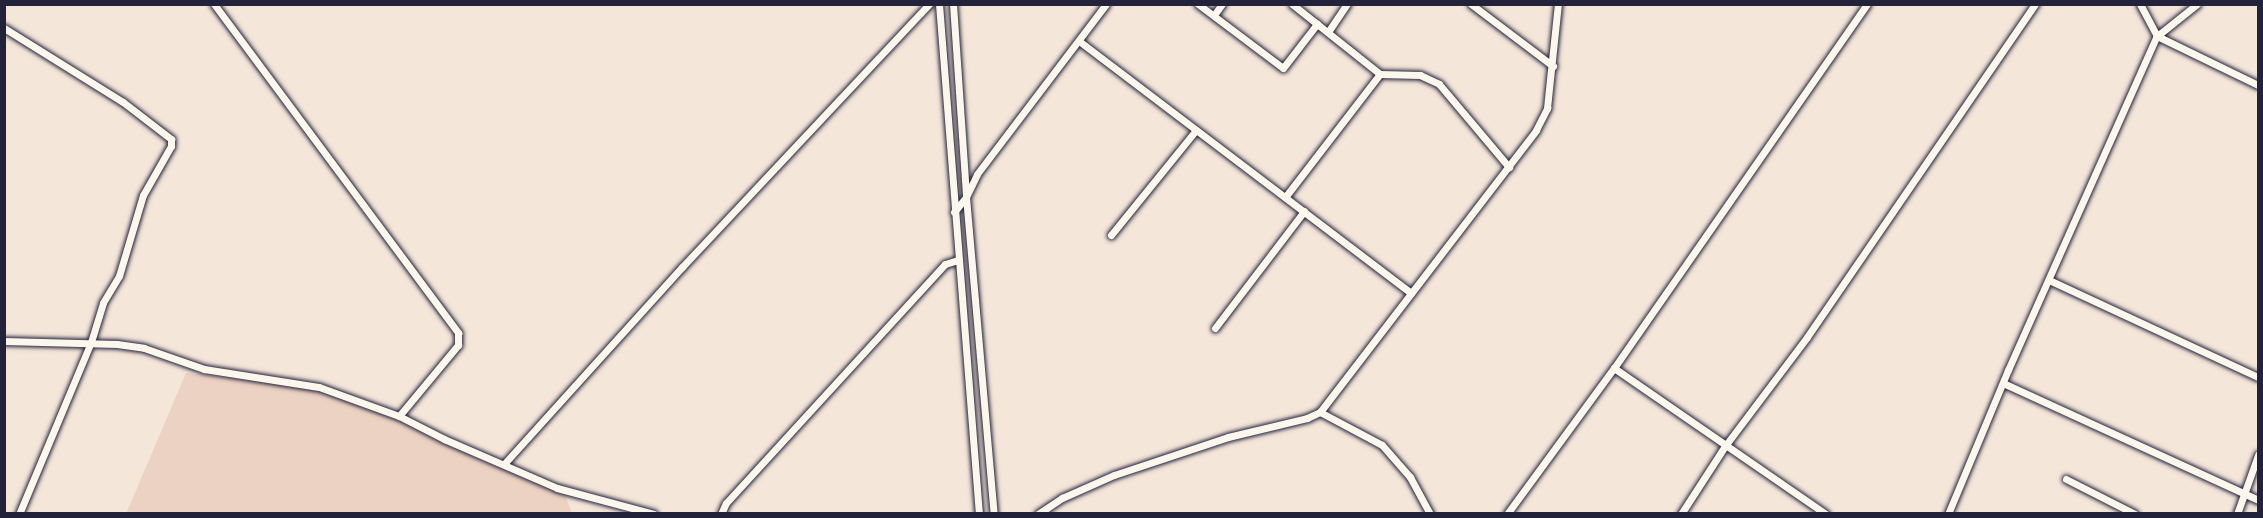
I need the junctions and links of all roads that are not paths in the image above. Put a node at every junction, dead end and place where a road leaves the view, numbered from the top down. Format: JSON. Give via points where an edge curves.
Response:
{"nodes":[{"id":1,"x":214,"y":4,"type":"edge"},
{"id":2,"x":929,"y":4,"type":"edge"},
{"id":3,"x":939,"y":4,"type":"edge"},
{"id":4,"x":953,"y":4,"type":"edge"},
{"id":5,"x":1106,"y":4,"type":"edge"},
{"id":6,"x":1197,"y":4,"type":"edge"},
{"id":7,"x":1222,"y":4,"type":"edge"},
{"id":8,"x":1292,"y":4,"type":"edge"},
{"id":9,"x":1347,"y":4,"type":"edge"},
{"id":10,"x":1471,"y":4,"type":"edge"},
{"id":11,"x":1558,"y":4,"type":"edge"},
{"id":12,"x":1867,"y":4,"type":"edge"},
{"id":13,"x":2035,"y":4,"type":"edge"},
{"id":14,"x":2140,"y":4,"type":"edge"},
{"id":15,"x":2197,"y":4,"type":"edge"},
{"id":16,"x":1214,"y":15,"type":"junction"},
{"id":17,"x":1317,"y":24,"type":"junction"},
{"id":18,"x":4,"y":28,"type":"edge"},
{"id":19,"x":1328,"y":32,"type":"junction"},
{"id":20,"x":2157,"y":36,"type":"junction"},
{"id":21,"x":1078,"y":41,"type":"junction"},
{"id":22,"x":1553,"y":66,"type":"junction"},
{"id":23,"x":1380,"y":74,"type":"junction"},
{"id":24,"x":2259,"y":85,"type":"edge"},
{"id":25,"x":1196,"y":129,"type":"junction"},
{"id":26,"x":1509,"y":166,"type":"junction"},
{"id":27,"x":1286,"y":196,"type":"junction"},
{"id":28,"x":966,"y":197,"type":"junction"},
{"id":29,"x":1304,"y":211,"type":"junction"},
{"id":30,"x":954,"y":212,"type":"junction"},
{"id":31,"x":1111,"y":236,"type":"dead end"},
{"id":32,"x":958,"y":260,"type":"junction"},
{"id":33,"x":2049,"y":280,"type":"junction"},
{"id":34,"x":1411,"y":293,"type":"junction"},
{"id":35,"x":1215,"y":328,"type":"dead end"},
{"id":36,"x":4,"y":341,"type":"edge"},
{"id":37,"x":91,"y":342,"type":"junction"},
{"id":38,"x":1614,"y":368,"type":"junction"},
{"id":39,"x":2259,"y":377,"type":"edge"},
{"id":40,"x":2003,"y":383,"type":"junction"},
{"id":41,"x":1320,"y":412,"type":"junction"},
{"id":42,"x":399,"y":416,"type":"junction"},
{"id":43,"x":1725,"y":446,"type":"junction"},
{"id":44,"x":2259,"y":455,"type":"edge"},
{"id":45,"x":504,"y":464,"type":"junction"},
{"id":46,"x":2066,"y":479,"type":"dead end"},
{"id":47,"x":2245,"y":493,"type":"junction"},
{"id":48,"x":2259,"y":500,"type":"edge"},
{"id":49,"x":19,"y":513,"type":"edge"},
{"id":50,"x":654,"y":513,"type":"edge"},
{"id":51,"x":721,"y":513,"type":"edge"},
{"id":52,"x":979,"y":513,"type":"edge"},
{"id":53,"x":993,"y":513,"type":"edge"},
{"id":54,"x":1038,"y":513,"type":"edge"},
{"id":55,"x":1430,"y":513,"type":"edge"},
{"id":56,"x":1507,"y":513,"type":"edge"},
{"id":57,"x":1681,"y":513,"type":"edge"},
{"id":58,"x":1826,"y":513,"type":"edge"},
{"id":59,"x":1948,"y":513,"type":"edge"},
{"id":60,"x":2135,"y":513,"type":"edge"},
{"id":61,"x":2237,"y":513,"type":"edge"}],
"edges":[{"from":1,"to":42,"type":"street","via":[[458,333],[458,345]]},
{"from":2,"to":45,"type":"street"},
{"from":3,"to":30,"type":"street"},
{"from":4,"to":28,"type":"street"},
{"from":5,"to":21,"type":"street"},
{"from":6,"to":16,"type":"street"},
{"from":7,"to":16,"type":"street"},
{"from":8,"to":17,"type":"street"},
{"from":9,"to":19,"type":"street"},
{"from":10,"to":22,"type":"street"},
{"from":11,"to":22,"type":"street"},
{"from":12,"to":38,"type":"street"},
{"from":13,"to":43,"type":"street","via":[[1807,338]]},
{"from":14,"to":20,"type":"street"},
{"from":15,"to":20,"type":"street"},
{"from":16,"to":17,"type":"street","via":[[1283,68]]},
{"from":17,"to":19,"type":"street"},
{"from":18,"to":37,"type":"street","via":[[123,102],[171,139],[171,146],[143,195],[122,267]]},
{"from":19,"to":23,"type":"street"},
{"from":20,"to":24,"type":"street"},
{"from":20,"to":33,"type":"street"},
{"from":21,"to":25,"type":"street"},
{"from":21,"to":28,"type":"street","via":[[976,174]]},
{"from":22,"to":26,"type":"street","via":[[1547,108]]},
{"from":23,"to":26,"type":"street","via":[[1420,75],[1439,84]]},
{"from":23,"to":27,"type":"street"},
{"from":25,"to":27,"type":"street"},
{"from":25,"to":31,"type":"street"},
{"from":26,"to":34,"type":"street"},
{"from":27,"to":29,"type":"street"},
{"from":28,"to":30,"type":"street"},
{"from":28,"to":53,"type":"street"},
{"from":29,"to":34,"type":"street"},
{"from":29,"to":35,"type":"street"},
{"from":30,"to":32,"type":"street"},
{"from":32,"to":51,"type":"street","via":[[945,264]]},
{"from":32,"to":52,"type":"street"},
{"from":33,"to":39,"type":"street"},
{"from":33,"to":40,"type":"street"},
{"from":34,"to":41,"type":"street"},
{"from":36,"to":37,"type":"street"},
{"from":37,"to":42,"type":"street","via":[[144,348],[204,369],[320,387]]},
{"from":37,"to":49,"type":"street"},
{"from":38,"to":43,"type":"street"},
{"from":38,"to":56,"type":"street"},
{"from":40,"to":47,"type":"street"},
{"from":40,"to":59,"type":"street"},
{"from":41,"to":54,"type":"street","via":[[1114,475]]},
{"from":41,"to":55,"type":"street","via":[[1382,445],[1410,477]]},
{"from":42,"to":45,"type":"street"},
{"from":43,"to":57,"type":"street"},
{"from":43,"to":58,"type":"street"},
{"from":44,"to":47,"type":"street"},
{"from":45,"to":50,"type":"street","via":[[557,488]]},
{"from":46,"to":60,"type":"street"},
{"from":47,"to":48,"type":"street"},
{"from":47,"to":61,"type":"street"}]}
